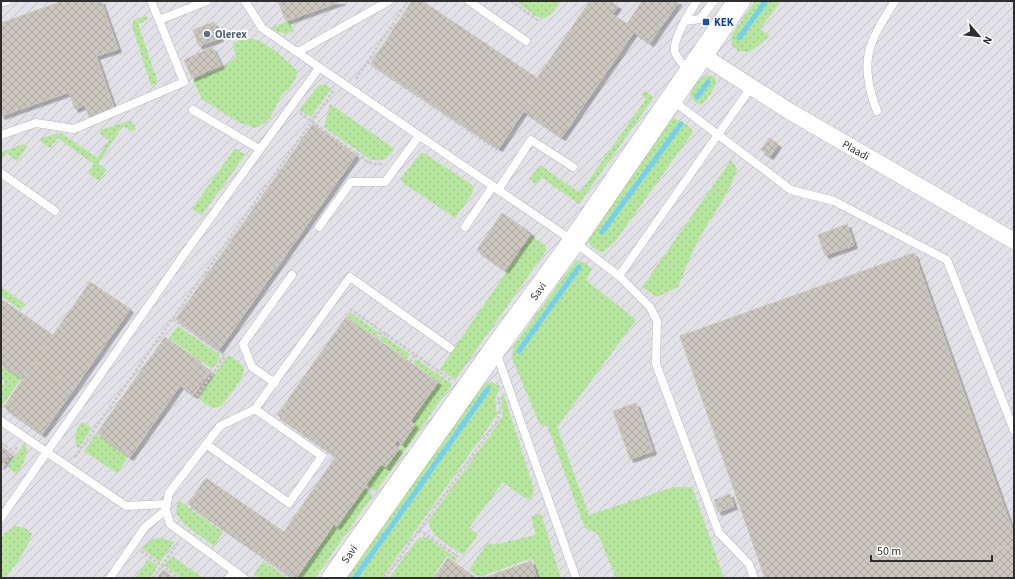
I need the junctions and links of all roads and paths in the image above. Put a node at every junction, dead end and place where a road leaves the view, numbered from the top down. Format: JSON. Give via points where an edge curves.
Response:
{"nodes":[{"id":1,"x":7,"y":1,"type":"edge"},
{"id":2,"x":151,"y":1,"type":"edge"},
{"id":3,"x":207,"y":1,"type":"edge"},
{"id":4,"x":245,"y":1,"type":"edge"},
{"id":5,"x":389,"y":1,"type":"edge"},
{"id":6,"x":408,"y":1,"type":"edge"},
{"id":7,"x":469,"y":1,"type":"edge"},
{"id":8,"x":511,"y":1,"type":"edge"},
{"id":9,"x":697,"y":1,"type":"edge"},
{"id":10,"x":714,"y":1,"type":"edge"},
{"id":11,"x":739,"y":1,"type":"edge"},
{"id":12,"x":895,"y":1,"type":"edge"},
{"id":13,"x":1,"y":3,"type":"edge"},
{"id":14,"x":159,"y":20,"type":"junction"},
{"id":15,"x":539,"y":21,"type":"dead end"},
{"id":16,"x":685,"y":21,"type":"junction"},
{"id":17,"x":526,"y":42,"type":"dead end"},
{"id":18,"x":298,"y":52,"type":"junction"},
{"id":19,"x":367,"y":62,"type":"junction"},
{"id":20,"x":696,"y":64,"type":"junction"},
{"id":21,"x":319,"y":68,"type":"junction"},
{"id":22,"x":340,"y":81,"type":"junction"},
{"id":23,"x":752,"y":86,"type":"junction"},
{"id":24,"x":350,"y":88,"type":"junction"},
{"id":25,"x":671,"y":99,"type":"junction"},
{"id":26,"x":290,"y":106,"type":"junction"},
{"id":27,"x":193,"y":110,"type":"dead end"},
{"id":28,"x":877,"y":111,"type":"dead end"},
{"id":29,"x":312,"y":121,"type":"junction"},
{"id":30,"x":1,"y":134,"type":"edge"},
{"id":31,"x":718,"y":135,"type":"junction"},
{"id":32,"x":419,"y":136,"type":"junction"},
{"id":33,"x":260,"y":149,"type":"junction"},
{"id":34,"x":497,"y":150,"type":"dead end"},
{"id":35,"x":388,"y":161,"type":"dead end"},
{"id":36,"x":573,"y":167,"type":"dead end"},
{"id":37,"x":1,"y":173,"type":"edge"},
{"id":38,"x":495,"y":188,"type":"junction"},
{"id":39,"x":55,"y":211,"type":"dead end"},
{"id":40,"x":465,"y":226,"type":"dead end"},
{"id":41,"x":319,"y":227,"type":"dead end"},
{"id":42,"x":573,"y":241,"type":"junction"},
{"id":43,"x":1014,"y":241,"type":"edge"},
{"id":44,"x":292,"y":275,"type":"dead end"},
{"id":45,"x":619,"y":276,"type":"junction"},
{"id":46,"x":350,"y":309,"type":"dead end"},
{"id":47,"x":173,"y":319,"type":"junction"},
{"id":48,"x":382,"y":331,"type":"junction"},
{"id":49,"x":377,"y":339,"type":"dead end"},
{"id":50,"x":450,"y":348,"type":"dead end"},
{"id":51,"x":495,"y":349,"type":"junction"},
{"id":52,"x":415,"y":355,"type":"junction"},
{"id":53,"x":410,"y":362,"type":"dead end"},
{"id":54,"x":275,"y":382,"type":"junction"},
{"id":55,"x":457,"y":384,"type":"dead end"},
{"id":56,"x":508,"y":384,"type":"junction"},
{"id":57,"x":196,"y":397,"type":"dead end"},
{"id":58,"x":255,"y":409,"type":"junction"},
{"id":59,"x":1,"y":421,"type":"edge"},
{"id":60,"x":1014,"y":430,"type":"edge"},
{"id":61,"x":22,"y":440,"type":"dead end"},
{"id":62,"x":1,"y":443,"type":"edge"},
{"id":63,"x":206,"y":444,"type":"junction"},
{"id":64,"x":14,"y":452,"type":"junction"},
{"id":65,"x":46,"y":453,"type":"junction"},
{"id":66,"x":68,"y":467,"type":"junction"},
{"id":67,"x":1,"y":470,"type":"edge"},
{"id":68,"x":166,"y":507,"type":"junction"},
{"id":69,"x":1,"y":518,"type":"edge"},
{"id":70,"x":419,"y":530,"type":"junction"},
{"id":71,"x":184,"y":534,"type":"junction"},
{"id":72,"x":133,"y":545,"type":"junction"},
{"id":73,"x":460,"y":558,"type":"dead end"},
{"id":74,"x":264,"y":559,"type":"dead end"},
{"id":75,"x":162,"y":566,"type":"junction"},
{"id":76,"x":234,"y":571,"type":"junction"},
{"id":77,"x":110,"y":578,"type":"edge"},
{"id":78,"x":154,"y":578,"type":"edge"},
{"id":79,"x":179,"y":578,"type":"edge"},
{"id":80,"x":229,"y":578,"type":"edge"},
{"id":81,"x":244,"y":578,"type":"edge"},
{"id":82,"x":291,"y":578,"type":"edge"},
{"id":83,"x":333,"y":578,"type":"edge"},
{"id":84,"x":386,"y":578,"type":"edge"},
{"id":85,"x":576,"y":578,"type":"edge"},
{"id":86,"x":754,"y":578,"type":"edge"}],
"edges":[{"from":1,"to":13,"type":"lane"},
{"from":2,"to":14,"type":"lane"},
{"from":3,"to":14,"type":"lane"},
{"from":4,"to":18,"type":"lane","via":[[262,28]]},
{"from":5,"to":18,"type":"lane"},
{"from":6,"to":19,"type":"path"},
{"from":7,"to":17,"type":"lane"},
{"from":8,"to":15,"type":"path"},
{"from":9,"to":16,"type":"lane"},
{"from":10,"to":16,"type":"lane","via":[[700,19]]},
{"from":11,"to":20,"type":"street","name":"Savi"},
{"from":12,"to":28,"type":"lane","via":[[878,27],[868,52],[866,72],[869,91]]},
{"from":14,"to":30,"type":"lane","via":[[184,82],[74,129],[36,123]]},
{"from":16,"to":20,"type":"lane","via":[[674,47],[675,53]]},
{"from":18,"to":21,"type":"lane"},
{"from":19,"to":24,"type":"path"},
{"from":19,"to":34,"type":"path"},
{"from":20,"to":23,"type":"street","name":"Plaadi"},
{"from":20,"to":25,"type":"street","name":"Savi"},
{"from":21,"to":22,"type":"lane"},
{"from":21,"to":26,"type":"lane"},
{"from":22,"to":24,"type":"lane"},
{"from":22,"to":29,"type":"path"},
{"from":23,"to":31,"type":"lane"},
{"from":23,"to":43,"type":"street","name":"Plaadi","via":[[796,115]]},
{"from":24,"to":32,"type":"lane"},
{"from":25,"to":31,"type":"lane"},
{"from":25,"to":42,"type":"street","name":"Savi"},
{"from":26,"to":29,"type":"path"},
{"from":26,"to":33,"type":"lane"},
{"from":27,"to":33,"type":"lane"},
{"from":29,"to":35,"type":"path","via":[[368,162],[382,164]]},
{"from":29,"to":47,"type":"path"},
{"from":31,"to":45,"type":"lane"},
{"from":31,"to":60,"type":"lane","via":[[791,190],[834,201],[947,260]]},
{"from":32,"to":38,"type":"lane"},
{"from":32,"to":41,"type":"lane","via":[[385,182],[351,182]]},
{"from":33,"to":65,"type":"lane"},
{"from":36,"to":38,"type":"lane","via":[[531,140]]},
{"from":37,"to":39,"type":"lane"},
{"from":38,"to":40,"type":"lane"},
{"from":38,"to":42,"type":"lane"},
{"from":42,"to":45,"type":"lane"},
{"from":42,"to":51,"type":"street","name":"Savi"},
{"from":44,"to":54,"type":"lane","via":[[243,344],[252,367]]},
{"from":45,"to":86,"type":"lane","via":[[650,307],[657,321],[656,364],[719,533],[749,564]]},
{"from":46,"to":48,"type":"path"},
{"from":47,"to":57,"type":"path","via":[[225,356]]},
{"from":47,"to":66,"type":"path"},
{"from":48,"to":49,"type":"path"},
{"from":48,"to":52,"type":"path"},
{"from":50,"to":54,"type":"lane","via":[[350,277]]},
{"from":51,"to":56,"type":"lane"},
{"from":51,"to":83,"type":"street","name":"Savi"},
{"from":52,"to":53,"type":"path"},
{"from":52,"to":55,"type":"path"},
{"from":54,"to":58,"type":"lane"},
{"from":56,"to":70,"type":"path","via":[[498,397],[501,409],[497,421]]},
{"from":56,"to":85,"type":"lane"},
{"from":58,"to":63,"type":"lane","via":[[220,426]]},
{"from":58,"to":63,"type":"lane","via":[[322,456],[289,503]]},
{"from":59,"to":65,"type":"lane"},
{"from":61,"to":64,"type":"path"},
{"from":62,"to":64,"type":"path"},
{"from":63,"to":68,"type":"lane","via":[[169,493]]},
{"from":64,"to":67,"type":"path"},
{"from":65,"to":66,"type":"lane"},
{"from":65,"to":69,"type":"lane"},
{"from":66,"to":68,"type":"lane","via":[[126,506]]},
{"from":68,"to":71,"type":"lane","via":[[170,524]]},
{"from":68,"to":72,"type":"lane","via":[[145,527]]},
{"from":70,"to":73,"type":"path"},
{"from":70,"to":84,"type":"path"},
{"from":71,"to":75,"type":"path"},
{"from":71,"to":76,"type":"lane"},
{"from":72,"to":75,"type":"path"},
{"from":72,"to":77,"type":"lane"},
{"from":74,"to":82,"type":"path"},
{"from":75,"to":78,"type":"path"},
{"from":75,"to":79,"type":"path"},
{"from":76,"to":80,"type":"lane"},
{"from":76,"to":81,"type":"lane"}]}
